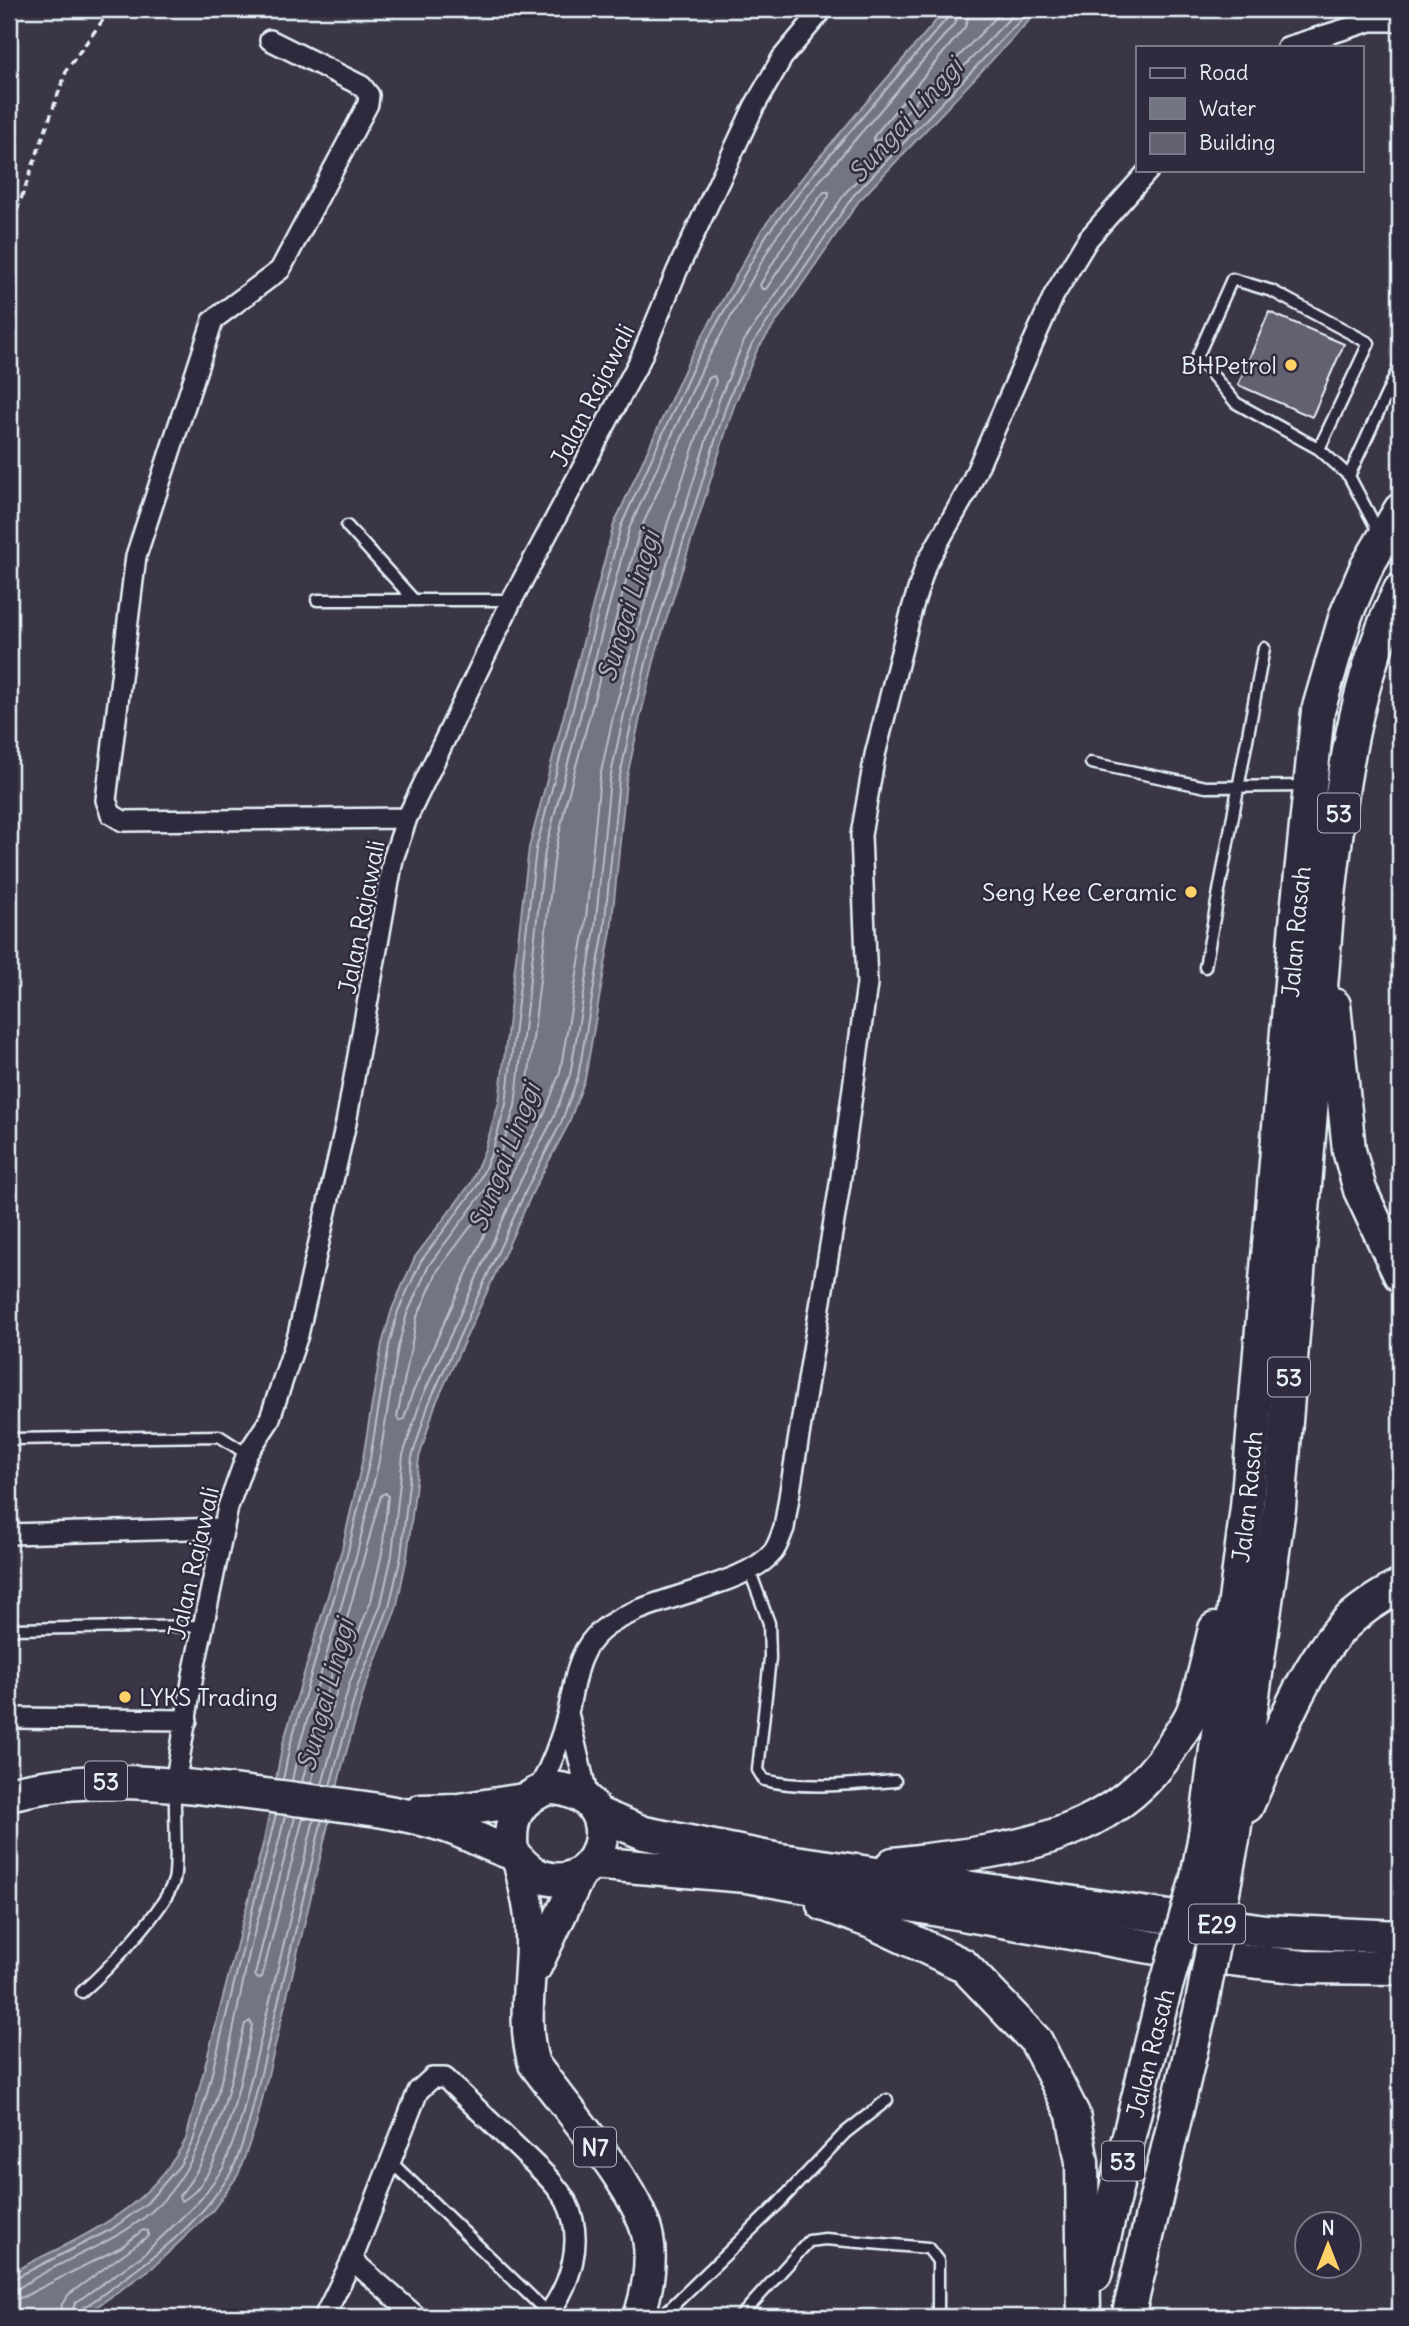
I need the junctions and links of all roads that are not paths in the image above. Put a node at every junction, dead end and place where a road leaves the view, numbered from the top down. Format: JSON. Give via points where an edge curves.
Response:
{"nodes":[{"id":1,"x":823,"y":9,"type":"edge"},
{"id":2,"x":1400,"y":21,"type":"edge"},
{"id":3,"x":270,"y":40,"type":"dead end"},
{"id":4,"x":1290,"y":46,"type":"edge"},
{"id":5,"x":1147,"y":172,"type":"edge"},
{"id":6,"x":1400,"y":365,"type":"edge"},
{"id":7,"x":1319,"y":449,"type":"junction"},
{"id":8,"x":1349,"y":476,"type":"junction"},
{"id":9,"x":1400,"y":510,"type":"edge"},
{"id":10,"x":348,"y":526,"type":"dead end"},
{"id":11,"x":1383,"y":540,"type":"junction"},
{"id":12,"x":1400,"y":590,"type":"edge"},
{"id":13,"x":317,"y":600,"type":"dead end"},
{"id":14,"x":414,"y":600,"type":"junction"},
{"id":15,"x":512,"y":600,"type":"junction"},
{"id":16,"x":1264,"y":648,"type":"dead end"},
{"id":17,"x":1091,"y":763,"type":"dead end"},
{"id":18,"x":1309,"y":785,"type":"junction"},
{"id":19,"x":1240,"y":788,"type":"junction"},
{"id":20,"x":407,"y":818,"type":"junction"},
{"id":21,"x":1327,"y":913,"type":"junction"},
{"id":22,"x":1205,"y":967,"type":"dead end"},
{"id":23,"x":1400,"y":1275,"type":"edge"},
{"id":24,"x":9,"y":1439,"type":"edge"},
{"id":25,"x":247,"y":1454,"type":"junction"},
{"id":26,"x":1247,"y":1507,"type":"junction"},
{"id":27,"x":224,"y":1528,"type":"junction"},
{"id":28,"x":9,"y":1534,"type":"edge"},
{"id":29,"x":749,"y":1569,"type":"junction"},
{"id":30,"x":1400,"y":1586,"type":"edge"},
{"id":31,"x":205,"y":1626,"type":"junction"},
{"id":32,"x":9,"y":1629,"type":"edge"},
{"id":33,"x":568,"y":1712,"type":"junction"},
{"id":34,"x":11,"y":1715,"type":"edge"},
{"id":35,"x":187,"y":1720,"type":"junction"},
{"id":36,"x":895,"y":1781,"type":"dead end"},
{"id":37,"x":189,"y":1786,"type":"junction"},
{"id":38,"x":9,"y":1794,"type":"edge"},
{"id":39,"x":531,"y":1796,"type":"junction"},
{"id":40,"x":593,"y":1808,"type":"junction"},
{"id":41,"x":392,"y":1812,"type":"junction"},
{"id":42,"x":1219,"y":1837,"type":"junction"},
{"id":43,"x":515,"y":1857,"type":"junction"},
{"id":44,"x":586,"y":1867,"type":"junction"},
{"id":45,"x":854,"y":1869,"type":"junction"},
{"id":46,"x":746,"y":1876,"type":"junction"},
{"id":47,"x":1400,"y":1937,"type":"edge"},
{"id":48,"x":1400,"y":1968,"type":"edge"},
{"id":49,"x":531,"y":1980,"type":"junction"},
{"id":50,"x":82,"y":1992,"type":"dead end"},
{"id":51,"x":887,"y":2100,"type":"dead end"},
{"id":52,"x":392,"y":2162,"type":"junction"},
{"id":53,"x":352,"y":2260,"type":"junction"},
{"id":54,"x":549,"y":2316,"type":"edge"},
{"id":55,"x":324,"y":2317,"type":"edge"},
{"id":56,"x":417,"y":2317,"type":"edge"},
{"id":57,"x":639,"y":2317,"type":"edge"},
{"id":58,"x":661,"y":2317,"type":"edge"},
{"id":59,"x":740,"y":2317,"type":"edge"},
{"id":60,"x":938,"y":2317,"type":"edge"},
{"id":61,"x":1085,"y":2317,"type":"edge"},
{"id":62,"x":1128,"y":2317,"type":"edge"}],
"edges":[{"from":1,"to":15,"type":"street","name":"Jalan Rajawali","via":[[782,58],[754,107],[640,360]]},
{"from":2,"to":4,"type":"street","via":[[1371,21]]},
{"from":3,"to":20,"type":"street","via":[[362,86],[369,95],[368,104],[280,270],[213,320],[136,556],[106,800],[111,814],[123,821]]},
{"from":5,"to":29,"type":"street","via":[[1088,239],[1054,295],[968,490],[926,564],[912,609],[875,755],[861,835],[867,984],[785,1528],[773,1553]]},
{"from":6,"to":8,"type":"lane"},
{"from":7,"to":7,"type":"lane","via":[[1236,403],[1198,357],[1232,279],[1272,291],[1369,343]]},
{"from":7,"to":8,"type":"lane"},
{"from":8,"to":11,"type":"lane"},
{"from":9,"to":11,"type":"highway","name":"Jalan Rasah","number":"53"},
{"from":10,"to":14,"type":"lane"},
{"from":11,"to":18,"type":"highway","name":"Jalan Rasah","number":"53","via":[[1346,615],[1318,711]]},
{"from":12,"to":21,"type":"highway","name":"Jalan Rasah","number":"53","via":[[1355,713]]},
{"from":13,"to":14,"type":"lane"},
{"from":14,"to":15,"type":"lane"},
{"from":15,"to":20,"type":"street","name":"Jalan Rajawali"},
{"from":16,"to":19,"type":"lane"},
{"from":17,"to":19,"type":"lane","via":[[1206,787]]},
{"from":18,"to":19,"type":"lane"},
{"from":18,"to":26,"type":"highway","name":"Jalan Rasah","number":"53"},
{"from":19,"to":22,"type":"lane"},
{"from":20,"to":25,"type":"street","name":"Jalan Rajawali","via":[[393,859],[346,1123],[298,1335],[269,1421]]},
{"from":21,"to":23,"type":"highway","via":[[1349,1150],[1360,1190]]},
{"from":21,"to":42,"type":"highway","name":"Jalan Rasah","number":"53","via":[[1279,1508]]},
{"from":24,"to":25,"type":"lane","via":[[219,1436]]},
{"from":25,"to":27,"type":"street","name":"Jalan Rajawali"},
{"from":26,"to":42,"type":"highway","name":"Jalan Rasah","number":"53"},
{"from":26,"to":45,"type":"highway","via":[[1192,1712],[1163,1761],[1124,1801],[1063,1835],[964,1856]]},
{"from":27,"to":28,"type":"street"},
{"from":27,"to":31,"type":"street","name":"Jalan Rajawali"},
{"from":29,"to":33,"type":"street","via":[[632,1611],[602,1630],[585,1649],[574,1673]]},
{"from":29,"to":36,"type":"lane","via":[[769,1623],[770,1658],[758,1770],[764,1780],[829,1785]]},
{"from":30,"to":42,"type":"highway","via":[[1371,1602],[1342,1627],[1311,1671]]},
{"from":31,"to":32,"type":"lane"},
{"from":31,"to":35,"type":"street","name":"Jalan Rajawali"},
{"from":33,"to":39,"type":"street","via":[[553,1763]]},
{"from":33,"to":40,"type":"street"},
{"from":34,"to":35,"type":"street"},
{"from":35,"to":37,"type":"street","name":"Jalan Rajawali"},
{"from":37,"to":38,"type":"highway","number":"53","via":[[113,1781],[40,1786]]},
{"from":37,"to":41,"type":"highway","number":"53"},
{"from":37,"to":50,"type":"lane","via":[[174,1880],[158,1908]]},
{"from":39,"to":40,"type":"highway","number":"53","via":[[565,1788]]},
{"from":39,"to":41,"type":"highway","number":"53","via":[[459,1810]]},
{"from":39,"to":43,"type":"highway","via":[[511,1822]]},
{"from":40,"to":44,"type":"highway","via":[[602,1839]]},
{"from":40,"to":45,"type":"highway","number":"53","via":[[644,1833],[699,1846]]},
{"from":41,"to":43,"type":"highway","number":"53","via":[[446,1826]]},
{"from":42,"to":61,"type":"highway","name":"Jalan Rasah","number":"53","bridge":true,"via":[[1198,1878],[1161,2004]]},
{"from":42,"to":62,"type":"highway","name":"Jalan Rasah","number":"E29","bridge":true,"via":[[1200,2008]]},
{"from":43,"to":44,"type":"highway","number":"53","via":[[540,1876],[554,1879]]},
{"from":43,"to":49,"type":"main road","number":"N7","via":[[530,1907]]},
{"from":44,"to":46,"type":"highway","number":"53"},
{"from":44,"to":49,"type":"main road","number":"N7"},
{"from":45,"to":47,"type":"highway","via":[[1265,1931]]},
{"from":46,"to":48,"type":"highway","via":[[1196,1955],[1304,1967]]},
{"from":46,"to":61,"type":"highway","via":[[874,1923],[963,1965],[1036,2041],[1073,2114],[1082,2162]]},
{"from":49,"to":57,"type":"main road","number":"N7","via":[[527,2043],[534,2064],[638,2208],[648,2239],[648,2288]]},
{"from":51,"to":58,"type":"lane","via":[[845,2133]]},
{"from":52,"to":53,"type":"street"},
{"from":52,"to":54,"type":"lane"},
{"from":52,"to":54,"type":"street","via":[[418,2091],[432,2078],[445,2078],[545,2174],[566,2202],[574,2258],[569,2281]]},
{"from":53,"to":55,"type":"street"},
{"from":53,"to":56,"type":"street"},
{"from":59,"to":60,"type":"lane","via":[[809,2241],[825,2239],[928,2248],[938,2261]]}]}
